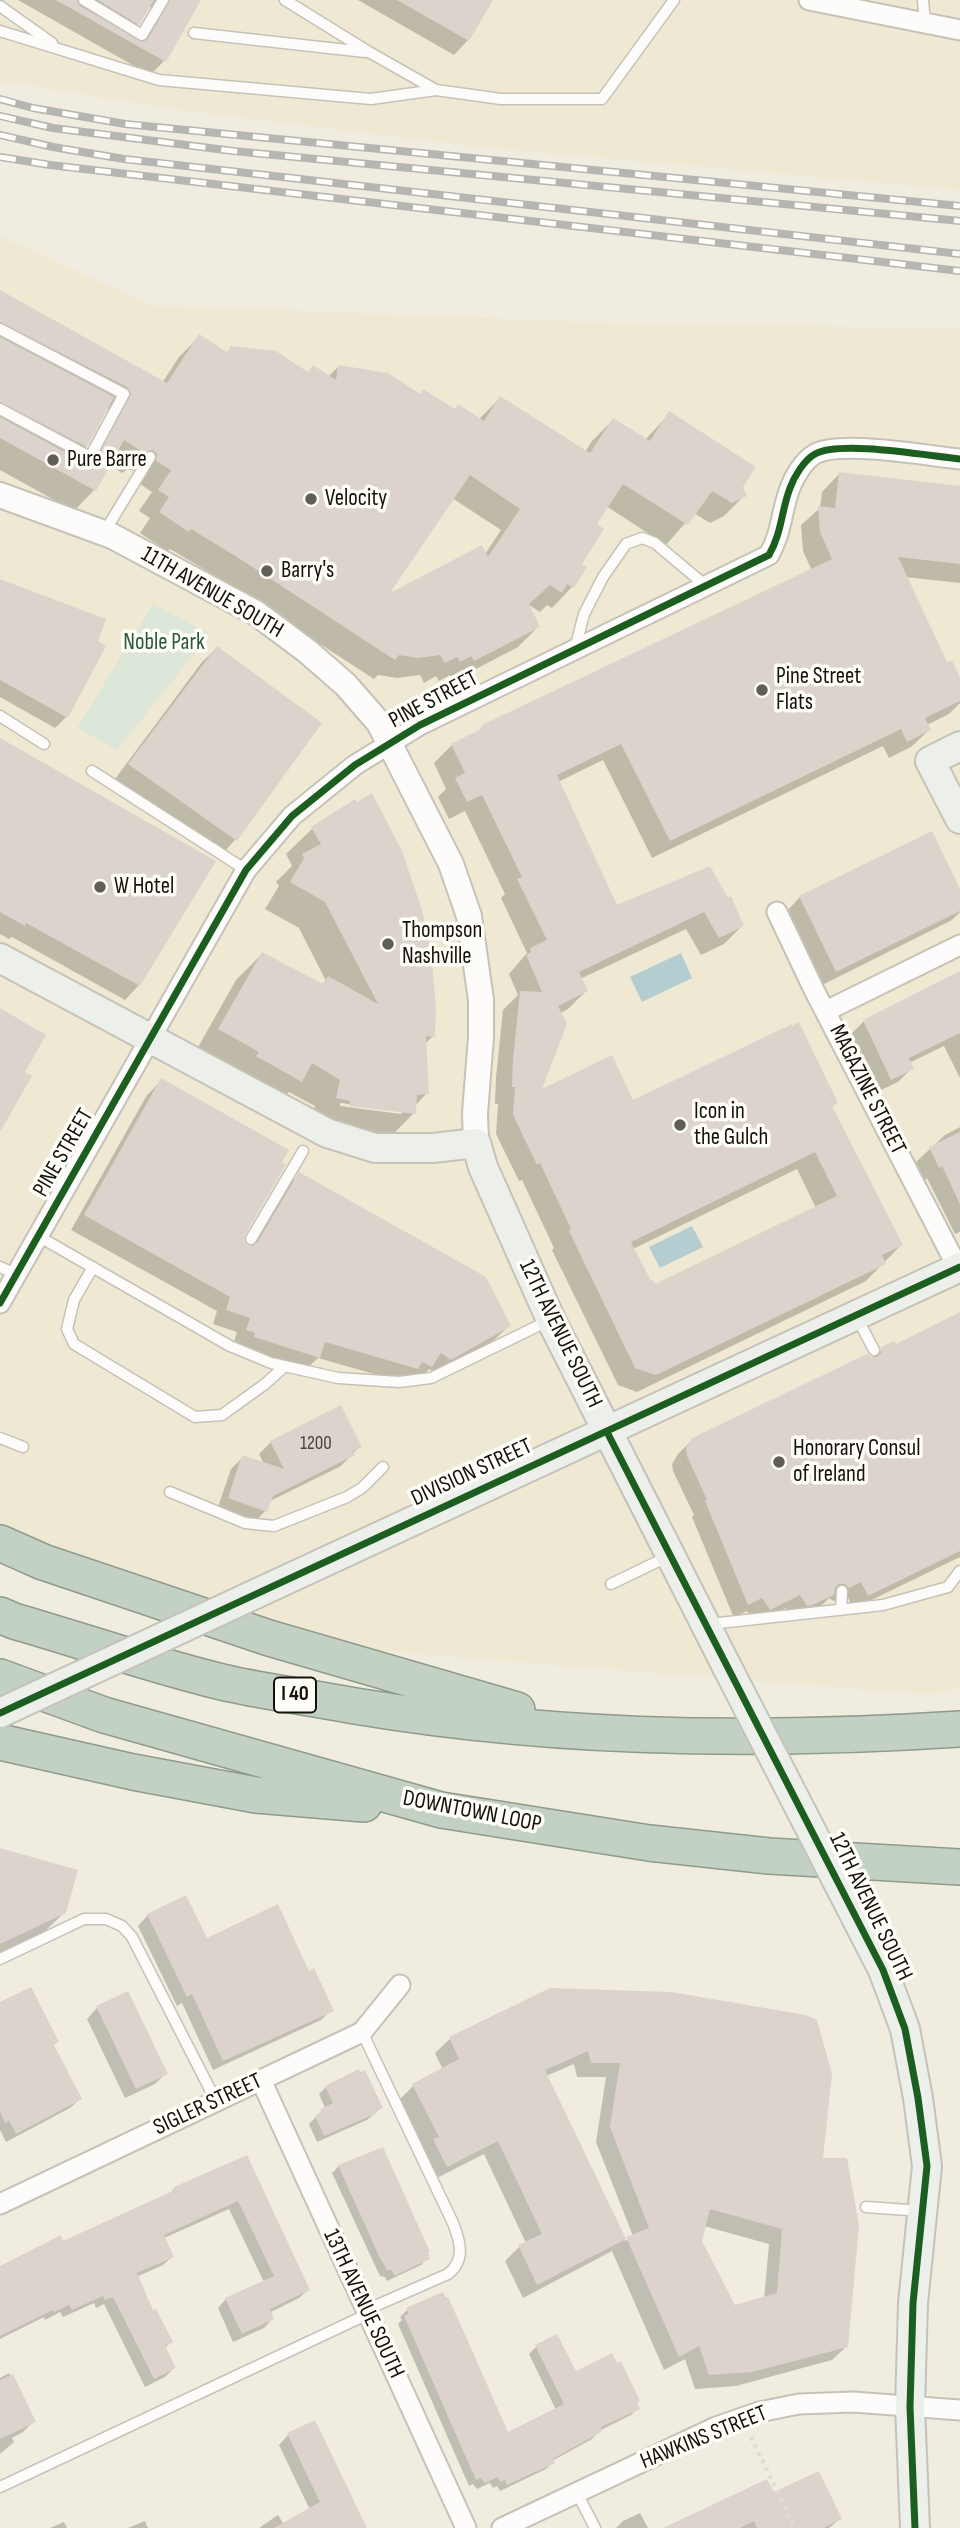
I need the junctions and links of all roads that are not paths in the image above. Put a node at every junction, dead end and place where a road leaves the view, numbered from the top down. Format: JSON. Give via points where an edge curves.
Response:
{"nodes":[{"id":1,"x":83,"y":0,"type":"edge"},
{"id":2,"x":163,"y":0,"type":"edge"},
{"id":3,"x":285,"y":0,"type":"edge"},
{"id":4,"x":674,"y":0,"type":"edge"},
{"id":5,"x":809,"y":0,"type":"edge"},
{"id":6,"x":923,"y":0,"type":"edge"},
{"id":7,"x":0,"y":6,"type":"edge"},
{"id":8,"x":925,"y":25,"type":"junction"},
{"id":9,"x":960,"y":30,"type":"edge"},
{"id":10,"x":0,"y":31,"type":"edge"},
{"id":11,"x":194,"y":33,"type":"dead end"},
{"id":12,"x":61,"y":50,"type":"junction"},
{"id":13,"x":369,"y":52,"type":"junction"},
{"id":14,"x":436,"y":90,"type":"junction"},
{"id":15,"x":0,"y":329,"type":"edge"},
{"id":16,"x":0,"y":409,"type":"edge"},
{"id":17,"x":150,"y":457,"type":"dead end"},
{"id":18,"x":960,"y":459,"type":"edge"},
{"id":19,"x":0,"y":495,"type":"edge"},
{"id":20,"x":104,"y":534,"type":"junction"},
{"id":21,"x":707,"y":587,"type":"junction"},
{"id":22,"x":575,"y":650,"type":"junction"},
{"id":23,"x":0,"y":716,"type":"edge"},
{"id":24,"x":44,"y":744,"type":"dead end"},
{"id":25,"x":389,"y":744,"type":"junction"},
{"id":26,"x":960,"y":746,"type":"edge"},
{"id":27,"x":92,"y":771,"type":"dead end"},
{"id":28,"x":960,"y":819,"type":"edge"},
{"id":29,"x":246,"y":870,"type":"junction"},
{"id":30,"x":777,"y":912,"type":"dead end"},
{"id":31,"x":960,"y":945,"type":"edge"},
{"id":32,"x":0,"y":958,"type":"edge"},
{"id":33,"x":826,"y":1011,"type":"junction"},
{"id":34,"x":150,"y":1037,"type":"junction"},
{"id":35,"x":476,"y":1143,"type":"junction"},
{"id":36,"x":303,"y":1150,"type":"dead end"},
{"id":37,"x":38,"y":1236,"type":"junction"},
{"id":38,"x":251,"y":1238,"type":"dead end"},
{"id":39,"x":93,"y":1266,"type":"junction"},
{"id":40,"x":959,"y":1267,"type":"edge"},
{"id":41,"x":8,"y":1271,"type":"edge"},
{"id":42,"x":0,"y":1303,"type":"edge"},
{"id":43,"x":856,"y":1316,"type":"junction"},
{"id":44,"x":551,"y":1320,"type":"junction"},
{"id":45,"x":874,"y":1350,"type":"dead end"},
{"id":46,"x":284,"y":1367,"type":"junction"},
{"id":47,"x":607,"y":1432,"type":"junction"},
{"id":48,"x":0,"y":1438,"type":"edge"},
{"id":49,"x":23,"y":1447,"type":"dead end"},
{"id":50,"x":383,"y":1467,"type":"dead end"},
{"id":51,"x":170,"y":1492,"type":"dead end"},
{"id":52,"x":0,"y":1543,"type":"edge"},
{"id":53,"x":671,"y":1555,"type":"junction"},
{"id":54,"x":960,"y":1571,"type":"edge"},
{"id":55,"x":611,"y":1584,"type":"dead end"},
{"id":56,"x":842,"y":1591,"type":"dead end"},
{"id":57,"x":841,"y":1610,"type":"junction"},
{"id":58,"x":0,"y":1615,"type":"edge"},
{"id":59,"x":706,"y":1625,"type":"junction"},
{"id":60,"x":0,"y":1677,"type":"edge"},
{"id":61,"x":0,"y":1713,"type":"edge"},
{"id":62,"x":960,"y":1729,"type":"edge"},
{"id":63,"x":598,"y":1734,"type":"junction"},
{"id":64,"x":0,"y":1742,"type":"edge"},
{"id":65,"x":441,"y":1810,"type":"junction"},
{"id":66,"x":960,"y":1867,"type":"edge"},
{"id":67,"x":0,"y":1959,"type":"edge"},
{"id":68,"x":400,"y":1985,"type":"dead end"},
{"id":69,"x":362,"y":2032,"type":"junction"},
{"id":70,"x":261,"y":2080,"type":"junction"},
{"id":71,"x":216,"y":2101,"type":"junction"},
{"id":72,"x":0,"y":2204,"type":"edge"},
{"id":73,"x":866,"y":2207,"type":"dead end"},
{"id":74,"x":922,"y":2211,"type":"junction"},
{"id":75,"x":367,"y":2312,"type":"junction"},
{"id":76,"x":910,"y":2407,"type":"junction"},
{"id":77,"x":960,"y":2410,"type":"edge"},
{"id":78,"x":0,"y":2487,"type":"edge"},
{"id":79,"x":577,"y":2493,"type":"junction"},
{"id":80,"x":466,"y":2528,"type":"edge"},
{"id":81,"x":502,"y":2528,"type":"edge"},
{"id":82,"x":595,"y":2528,"type":"edge"},
{"id":83,"x":915,"y":2528,"type":"edge"}],
"edges":[{"from":1,"to":2,"type":"lane","via":[[142,35]]},
{"from":3,"to":13,"type":"lane"},
{"from":4,"to":14,"type":"lane","via":[[603,99],[501,100]]},
{"from":5,"to":8,"type":"street"},
{"from":6,"to":8,"type":"lane"},
{"from":7,"to":12,"type":"lane"},
{"from":8,"to":9,"type":"street"},
{"from":10,"to":12,"type":"lane"},
{"from":11,"to":13,"type":"lane"},
{"from":12,"to":14,"type":"lane","via":[[159,80],[371,99]]},
{"from":13,"to":14,"type":"lane"},
{"from":15,"to":16,"type":"lane","via":[[124,394],[90,457]]},
{"from":17,"to":20,"type":"lane"},
{"from":18,"to":21,"type":"street","name":"PINE STREET","via":[[841,448],[815,454],[800,468],[790,488],[778,538],[769,555]]},
{"from":19,"to":20,"type":"street","name":"11TH AVENUE SOUTH"},
{"from":20,"to":25,"type":"street","name":"11TH AVENUE SOUTH","via":[[256,613],[346,685],[379,723]]},
{"from":21,"to":22,"type":"street","name":"PINE STREET"},
{"from":21,"to":22,"type":"lane","via":[[655,543],[642,538],[626,544],[584,614]]},
{"from":22,"to":25,"type":"street","name":"PINE STREET"},
{"from":23,"to":24,"type":"lane"},
{"from":25,"to":29,"type":"street","name":"PINE STREET","via":[[292,816]]},
{"from":25,"to":35,"type":"street","name":"11TH AVENUE SOUTH","via":[[451,864],[469,916],[481,1000]]},
{"from":26,"to":28,"type":"main road","via":[[930,761]]},
{"from":27,"to":29,"type":"lane"},
{"from":29,"to":34,"type":"street","name":"PINE STREET"},
{"from":30,"to":33,"type":"street","name":"MAGAZINE STREET"},
{"from":31,"to":33,"type":"street"},
{"from":32,"to":34,"type":"main road"},
{"from":33,"to":40,"type":"street","name":"MAGAZINE STREET"},
{"from":34,"to":35,"type":"main road","via":[[327,1133],[375,1147]]},
{"from":34,"to":37,"type":"street","name":"PINE STREET"},
{"from":35,"to":44,"type":"main road","name":"12TH AVENUE SOUTH"},
{"from":36,"to":38,"type":"lane"},
{"from":37,"to":39,"type":"lane"},
{"from":37,"to":41,"type":"street","name":"PINE STREET"},
{"from":39,"to":46,"type":"lane","via":[[230,1346]]},
{"from":39,"to":46,"type":"lane","via":[[74,1300],[67,1329],[74,1344],[195,1418],[222,1415]]},
{"from":40,"to":43,"type":"main road","name":"DIVISION STREET"},
{"from":41,"to":42,"type":"street","name":"PINE STREET"},
{"from":43,"to":45,"type":"lane"},
{"from":43,"to":47,"type":"main road","name":"DIVISION STREET"},
{"from":44,"to":46,"type":"lane","via":[[421,1380],[338,1378]]},
{"from":44,"to":47,"type":"main road","name":"12TH AVENUE SOUTH"},
{"from":47,"to":53,"type":"main road","name":"12TH AVENUE SOUTH"},
{"from":47,"to":61,"type":"main road","name":"DIVISION STREET","bridge":true},
{"from":48,"to":49,"type":"lane"},
{"from":50,"to":51,"type":"lane","via":[[347,1497],[274,1526],[244,1523]]},
{"from":52,"to":63,"type":"highway","via":[[269,1639]]},
{"from":53,"to":55,"type":"lane"},
{"from":53,"to":59,"type":"main road","name":"12TH AVENUE SOUTH"},
{"from":54,"to":57,"type":"lane","via":[[948,1587],[883,1605]]},
{"from":56,"to":57,"type":"lane"},
{"from":57,"to":59,"type":"lane"},
{"from":58,"to":63,"type":"highway","number":"I 40","via":[[223,1682],[403,1715]]},
{"from":59,"to":74,"type":"main road","name":"12TH AVENUE SOUTH","bridge":true,"via":[[883,1970],[905,2029],[927,2166]]},
{"from":60,"to":65,"type":"highway","name":"DOWNTOWN LOOP","via":[[104,1715]]},
{"from":62,"to":63,"type":"highway","number":"I 40","via":[[685,1737]]},
{"from":64,"to":65,"type":"highway","via":[[256,1795]]},
{"from":65,"to":66,"type":"highway","name":"DOWNTOWN LOOP","via":[[649,1843],[769,1856]]},
{"from":67,"to":71,"type":"lane","via":[[84,1919],[106,1919],[122,1926],[132,1937]]},
{"from":68,"to":69,"type":"street","name":"SIGLER STREET"},
{"from":69,"to":70,"type":"street","name":"SIGLER STREET"},
{"from":69,"to":75,"type":"lane","via":[[460,2246],[457,2265],[448,2274]]},
{"from":70,"to":71,"type":"street","name":"SIGLER STREET"},
{"from":70,"to":75,"type":"street","name":"13TH AVENUE SOUTH"},
{"from":71,"to":72,"type":"street","name":"SIGLER STREET"},
{"from":73,"to":74,"type":"lane"},
{"from":74,"to":76,"type":"main road","name":"12TH AVENUE SOUTH"},
{"from":75,"to":78,"type":"lane"},
{"from":75,"to":80,"type":"street","name":"13TH AVENUE SOUTH"},
{"from":76,"to":77,"type":"street","name":"HAWKINS STREET"},
{"from":76,"to":79,"type":"street","name":"HAWKINS STREET","via":[[853,2402],[799,2404],[759,2412],[716,2427]]},
{"from":76,"to":83,"type":"main road","name":"12TH AVENUE SOUTH"},
{"from":79,"to":81,"type":"street","name":"HAWKINS STREET"},
{"from":79,"to":82,"type":"lane"}]}
